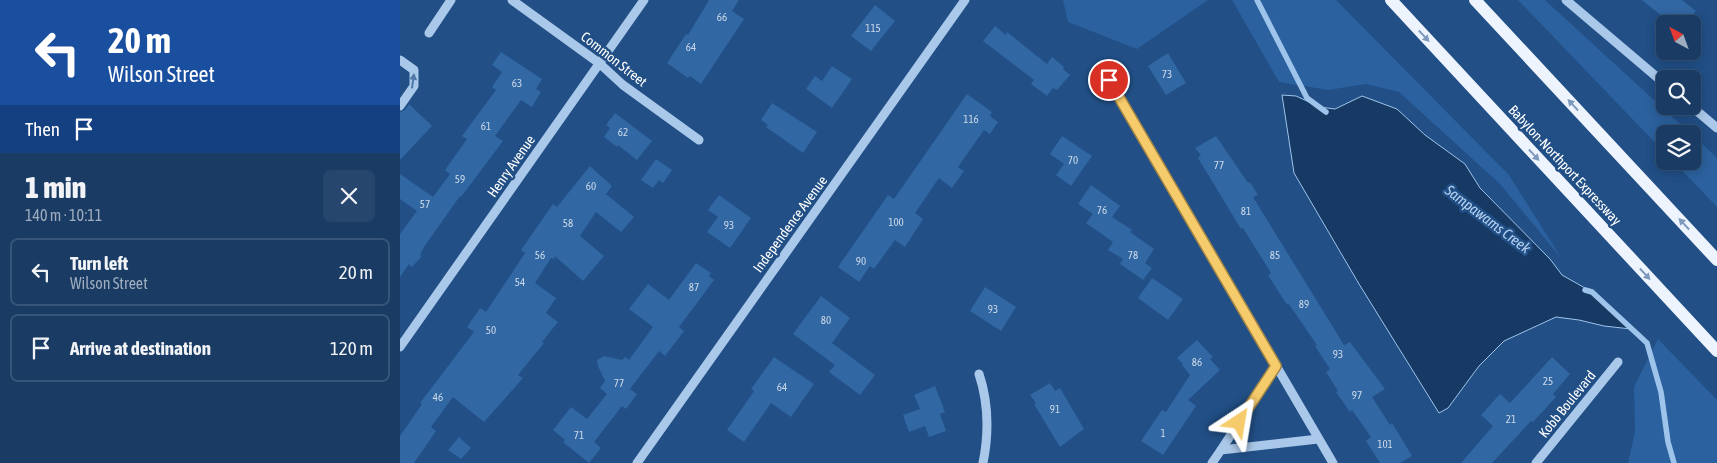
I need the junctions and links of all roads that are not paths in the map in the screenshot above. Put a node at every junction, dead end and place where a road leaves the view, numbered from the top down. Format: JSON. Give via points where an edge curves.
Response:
{"nodes":[{"id":1,"x":451,"y":0,"type":"edge"},
{"id":2,"x":512,"y":0,"type":"edge"},
{"id":3,"x":644,"y":0,"type":"edge"},
{"id":4,"x":966,"y":0,"type":"edge"},
{"id":5,"x":1390,"y":0,"type":"edge"},
{"id":6,"x":1475,"y":0,"type":"edge"},
{"id":7,"x":1566,"y":0,"type":"edge"},
{"id":8,"x":429,"y":34,"type":"dead end"},
{"id":9,"x":400,"y":60,"type":"edge"},
{"id":10,"x":599,"y":63,"type":"junction"},
{"id":11,"x":1656,"y":76,"type":"edge"},
{"id":12,"x":1109,"y":80,"type":"dead end"},
{"id":13,"x":400,"y":106,"type":"edge"},
{"id":14,"x":1701,"y":114,"type":"edge"},
{"id":15,"x":1717,"y":128,"type":"edge"},
{"id":16,"x":699,"y":140,"type":"dead end"},
{"id":17,"x":1717,"y":260,"type":"edge"},
{"id":18,"x":400,"y":347,"type":"edge"},
{"id":19,"x":1717,"y":351,"type":"edge"},
{"id":20,"x":1618,"y":362,"type":"dead end"},
{"id":21,"x":1276,"y":366,"type":"junction"},
{"id":22,"x":979,"y":374,"type":"dead end"},
{"id":23,"x":1318,"y":439,"type":"junction"},
{"id":24,"x":1221,"y":450,"type":"junction"},
{"id":25,"x":637,"y":463,"type":"edge"},
{"id":26,"x":983,"y":463,"type":"edge"},
{"id":27,"x":1212,"y":463,"type":"edge"},
{"id":28,"x":1334,"y":463,"type":"edge"},
{"id":29,"x":1536,"y":463,"type":"edge"}],
"edges":[{"from":1,"to":8,"type":"street"},
{"from":2,"to":10,"type":"street","name":"Common Street"},
{"from":3,"to":10,"type":"street","name":"Henry Avenue"},
{"from":4,"to":25,"type":"street","name":"Independence Avenue"},
{"from":5,"to":19,"type":"main road","name":"Babylon-Northport Expressway","one_way":true},
{"from":17,"to":6,"type":"main road","one_way":true},
{"from":7,"to":11,"type":"street"},
{"from":13,"to":9,"type":"street","one_way":true,"via":[[414,86],[414,70]]},
{"from":10,"to":16,"type":"street","name":"Common Street","via":[[623,85]]},
{"from":10,"to":18,"type":"street","name":"Henry Avenue"},
{"from":12,"to":21,"type":"street"},
{"from":14,"to":15,"type":"street"},
{"from":20,"to":29,"type":"street","name":"Kobb Boulevard"},
{"from":21,"to":23,"type":"street"},
{"from":21,"to":24,"type":"street"},
{"from":22,"to":26,"type":"street","via":[[988,414]]},
{"from":23,"to":24,"type":"street"},
{"from":23,"to":28,"type":"street"},
{"from":24,"to":27,"type":"street"}]}
